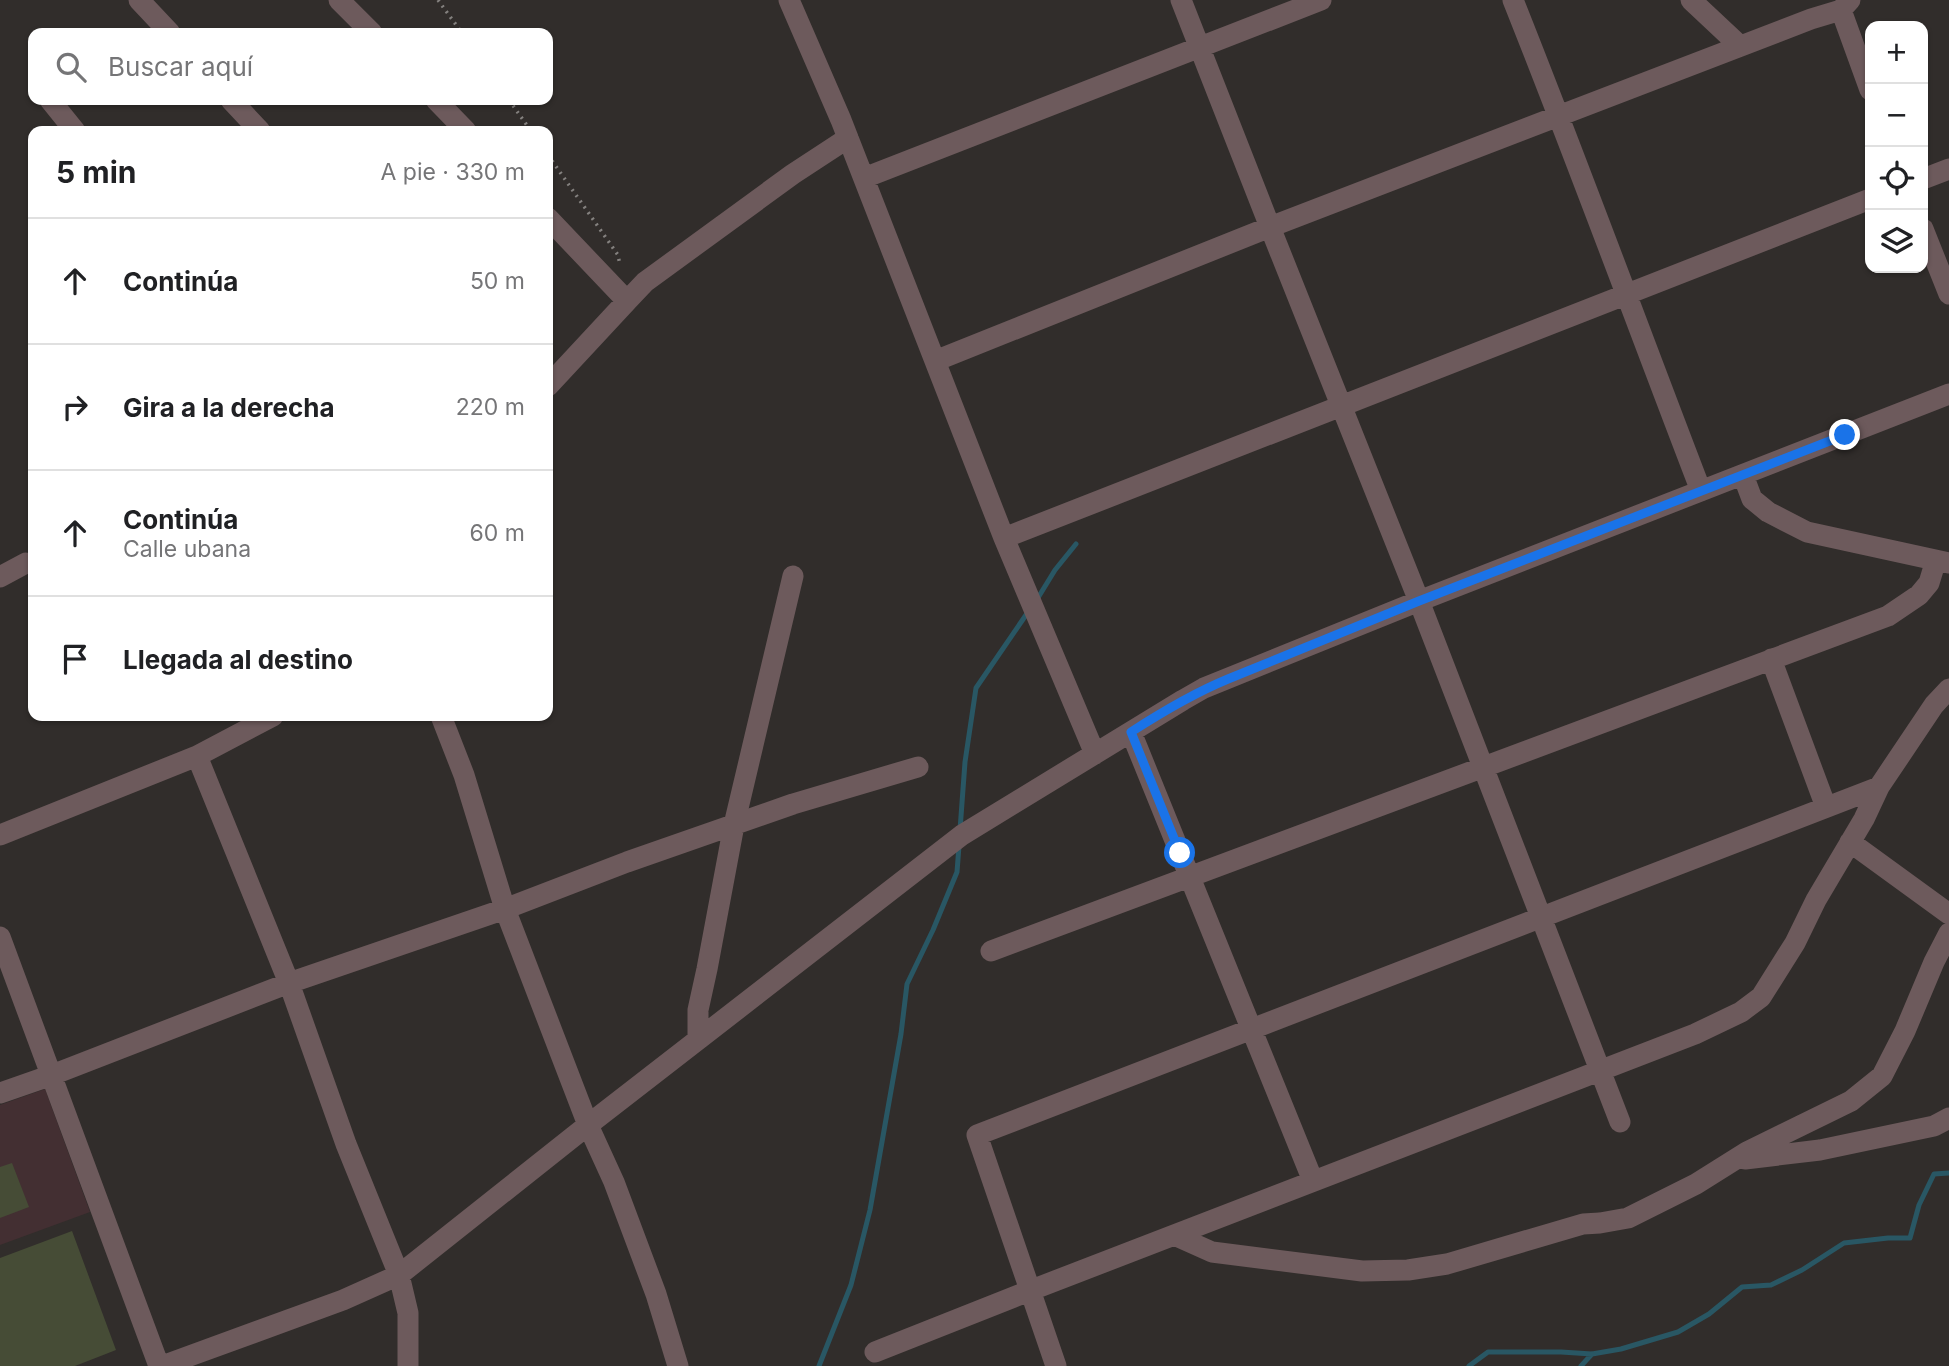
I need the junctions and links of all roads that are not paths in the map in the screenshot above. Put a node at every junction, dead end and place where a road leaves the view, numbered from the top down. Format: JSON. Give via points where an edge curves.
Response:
{"nodes":[{"id":1,"x":139,"y":0,"type":"edge"},
{"id":2,"x":339,"y":0,"type":"edge"},
{"id":3,"x":1181,"y":0,"type":"edge"},
{"id":4,"x":1321,"y":0,"type":"edge"},
{"id":5,"x":1513,"y":0,"type":"edge"},
{"id":6,"x":1690,"y":0,"type":"edge"},
{"id":7,"x":793,"y":1,"type":"edge"},
{"id":8,"x":1845,"y":5,"type":"edge"},
{"id":9,"x":165,"y":28,"type":"edge"},
{"id":10,"x":367,"y":28,"type":"edge"},
{"id":11,"x":1740,"y":46,"type":"junction"},
{"id":12,"x":1200,"y":47,"type":"junction"},
{"id":13,"x":1868,"y":84,"type":"edge"},
{"id":14,"x":54,"y":105,"type":"edge"},
{"id":15,"x":236,"y":105,"type":"edge"},
{"id":16,"x":441,"y":105,"type":"edge"},
{"id":17,"x":1559,"y":116,"type":"junction"},
{"id":18,"x":71,"y":126,"type":"edge"},
{"id":19,"x":255,"y":126,"type":"edge"},
{"id":20,"x":461,"y":126,"type":"edge"},
{"id":21,"x":848,"y":138,"type":"junction"},
{"id":22,"x":1949,"y":169,"type":"edge"},
{"id":23,"x":1928,"y":177,"type":"edge"},
{"id":24,"x":864,"y":178,"type":"junction"},
{"id":25,"x":1865,"y":201,"type":"edge"},
{"id":26,"x":553,"y":223,"type":"edge"},
{"id":27,"x":1270,"y":228,"type":"junction"},
{"id":28,"x":1928,"y":242,"type":"edge"},
{"id":29,"x":1625,"y":295,"type":"junction"},
{"id":30,"x":1949,"y":295,"type":"edge"},
{"id":31,"x":627,"y":301,"type":"junction"},
{"id":32,"x":935,"y":361,"type":"junction"},
{"id":33,"x":553,"y":381,"type":"edge"},
{"id":34,"x":1948,"y":395,"type":"edge"},
{"id":35,"x":1341,"y":407,"type":"junction"},
{"id":36,"x":1743,"y":475,"type":"junction"},
{"id":37,"x":1701,"y":491,"type":"junction"},
{"id":38,"x":1004,"y":538,"type":"junction"},
{"id":39,"x":1943,"y":562,"type":"edge"},
{"id":40,"x":26,"y":563,"type":"dead end"},
{"id":41,"x":793,"y":576,"type":"dead end"},
{"id":42,"x":0,"y":577,"type":"edge"},
{"id":43,"x":1419,"y":601,"type":"junction"},
{"id":44,"x":1771,"y":659,"type":"junction"},
{"id":45,"x":1949,"y":690,"type":"edge"},
{"id":46,"x":264,"y":721,"type":"edge"},
{"id":47,"x":443,"y":721,"type":"edge"},
{"id":48,"x":1131,"y":732,"type":"junction"},
{"id":49,"x":1095,"y":754,"type":"junction"},
{"id":50,"x":197,"y":756,"type":"junction"},
{"id":51,"x":918,"y":767,"type":"dead end"},
{"id":52,"x":1482,"y":767,"type":"junction"},
{"id":53,"x":1879,"y":787,"type":"junction"},
{"id":54,"x":1825,"y":807,"type":"junction"},
{"id":55,"x":734,"y":825,"type":"junction"},
{"id":56,"x":0,"y":835,"type":"edge"},
{"id":57,"x":1850,"y":842,"type":"junction"},
{"id":58,"x":1190,"y":877,"type":"junction"},
{"id":59,"x":505,"y":909,"type":"junction"},
{"id":60,"x":1949,"y":914,"type":"edge"},
{"id":61,"x":1540,"y":917,"type":"junction"},
{"id":62,"x":1949,"y":933,"type":"edge"},
{"id":63,"x":0,"y":937,"type":"edge"},
{"id":64,"x":991,"y":951,"type":"dead end"},
{"id":65,"x":289,"y":983,"type":"junction"},
{"id":66,"x":1252,"y":1030,"type":"junction"},
{"id":67,"x":698,"y":1039,"type":"junction"},
{"id":68,"x":1600,"y":1071,"type":"junction"},
{"id":69,"x":51,"y":1075,"type":"junction"},
{"id":70,"x":0,"y":1093,"type":"edge"},
{"id":71,"x":1949,"y":1118,"type":"edge"},
{"id":72,"x":1620,"y":1122,"type":"dead end"},
{"id":73,"x":588,"y":1125,"type":"junction"},
{"id":74,"x":1732,"y":1161,"type":"junction"},
{"id":75,"x":1313,"y":1181,"type":"junction"},
{"id":76,"x":1174,"y":1235,"type":"junction"},
{"id":77,"x":399,"y":1275,"type":"junction"},
{"id":78,"x":1029,"y":1290,"type":"junction"},
{"id":79,"x":875,"y":1352,"type":"dead end"},
{"id":80,"x":160,"y":1366,"type":"edge"},
{"id":81,"x":408,"y":1366,"type":"edge"},
{"id":82,"x":678,"y":1366,"type":"edge"},
{"id":83,"x":1056,"y":1366,"type":"edge"}],
"edges":[{"from":1,"to":9,"type":"street"},
{"from":2,"to":10,"type":"street"},
{"from":3,"to":12,"type":"street"},
{"from":4,"to":12,"type":"street"},
{"from":5,"to":17,"type":"street"},
{"from":6,"to":11,"type":"street"},
{"from":7,"to":21,"type":"street"},
{"from":8,"to":11,"type":"street"},
{"from":8,"to":13,"type":"street"},
{"from":11,"to":17,"type":"street"},
{"from":12,"to":24,"type":"street"},
{"from":12,"to":27,"type":"street"},
{"from":14,"to":18,"type":"street"},
{"from":15,"to":19,"type":"street"},
{"from":16,"to":20,"type":"street"},
{"from":17,"to":27,"type":"street"},
{"from":17,"to":29,"type":"street"},
{"from":21,"to":24,"type":"street"},
{"from":21,"to":31,"type":"street","via":[[645,282]]},
{"from":22,"to":23,"type":"street"},
{"from":24,"to":32,"type":"street"},
{"from":25,"to":29,"type":"street"},
{"from":26,"to":31,"type":"street"},
{"from":27,"to":32,"type":"street"},
{"from":27,"to":35,"type":"street"},
{"from":28,"to":30,"type":"street"},
{"from":29,"to":35,"type":"street"},
{"from":29,"to":37,"type":"street"},
{"from":31,"to":33,"type":"street"},
{"from":32,"to":38,"type":"street"},
{"from":34,"to":36,"type":"street"},
{"from":35,"to":38,"type":"street"},
{"from":35,"to":43,"type":"street"},
{"from":36,"to":37,"type":"street"},
{"from":36,"to":39,"type":"street","via":[[1752,499],[1807,532]]},
{"from":37,"to":43,"type":"street"},
{"from":38,"to":49,"type":"street"},
{"from":39,"to":44,"type":"street","via":[[1919,595],[1888,616]]},
{"from":40,"to":42,"type":"street"},
{"from":41,"to":55,"type":"street"},
{"from":43,"to":48,"type":"street","via":[[1204,688]]},
{"from":43,"to":52,"type":"street"},
{"from":44,"to":52,"type":"street"},
{"from":44,"to":54,"type":"street"},
{"from":45,"to":53,"type":"street"},
{"from":46,"to":50,"type":"street"},
{"from":47,"to":59,"type":"street"},
{"from":48,"to":49,"type":"street"},
{"from":48,"to":58,"type":"street"},
{"from":49,"to":67,"type":"street","via":[[962,835]]},
{"from":50,"to":56,"type":"street"},
{"from":50,"to":65,"type":"street"},
{"from":51,"to":55,"type":"street"},
{"from":52,"to":58,"type":"street"},
{"from":52,"to":61,"type":"street"},
{"from":53,"to":54,"type":"street"},
{"from":53,"to":57,"type":"street"},
{"from":54,"to":61,"type":"street"},
{"from":55,"to":59,"type":"street"},
{"from":55,"to":67,"type":"street","via":[[698,1010]]},
{"from":57,"to":60,"type":"street"},
{"from":57,"to":68,"type":"street","via":[[1761,997],[1695,1034]]},
{"from":58,"to":64,"type":"street"},
{"from":58,"to":66,"type":"street"},
{"from":59,"to":65,"type":"street"},
{"from":59,"to":73,"type":"street"},
{"from":61,"to":66,"type":"street"},
{"from":61,"to":68,"type":"street"},
{"from":62,"to":74,"type":"street","via":[[1882,1076],[1851,1101]]},
{"from":63,"to":69,"type":"street"},
{"from":65,"to":69,"type":"street"},
{"from":65,"to":77,"type":"street"},
{"from":66,"to":75,"type":"street"},
{"from":66,"to":78,"type":"street","via":[[977,1135]]},
{"from":67,"to":73,"type":"street"},
{"from":68,"to":72,"type":"street"},
{"from":68,"to":75,"type":"street"},
{"from":69,"to":70,"type":"street"},
{"from":69,"to":80,"type":"street"},
{"from":71,"to":74,"type":"street","via":[[1934,1126],[1820,1150]]},
{"from":73,"to":77,"type":"street"},
{"from":73,"to":82,"type":"street","via":[[656,1294]]},
{"from":74,"to":76,"type":"street","via":[[1628,1218],[1583,1224],[1447,1264],[1408,1270],[1362,1271],[1212,1252]]},
{"from":75,"to":76,"type":"street"},
{"from":76,"to":78,"type":"street"},
{"from":77,"to":80,"type":"street"},
{"from":77,"to":81,"type":"street","via":[[408,1313]]},
{"from":78,"to":79,"type":"street"},
{"from":78,"to":83,"type":"street"}]}
